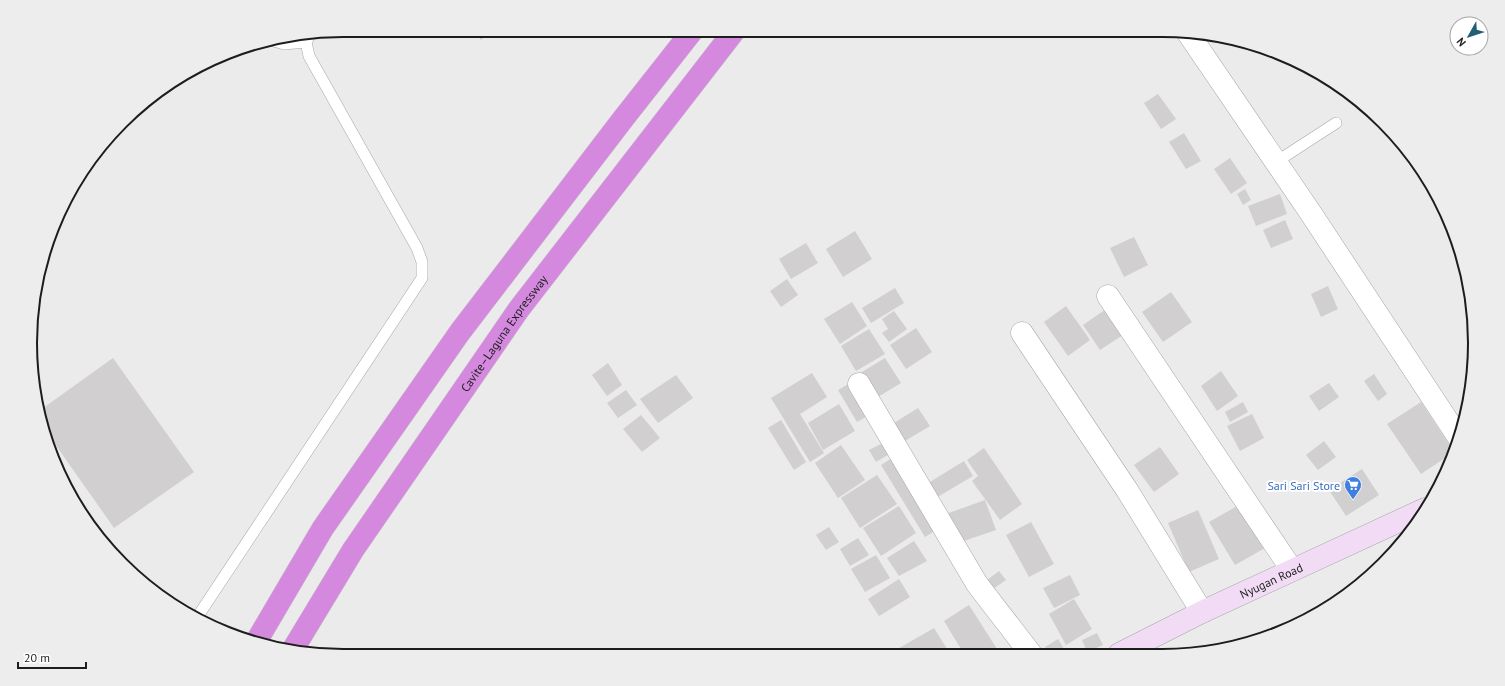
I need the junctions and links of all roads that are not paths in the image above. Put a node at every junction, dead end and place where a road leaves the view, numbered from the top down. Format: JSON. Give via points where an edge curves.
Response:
{"nodes":[{"id":1,"x":687,"y":37,"type":"edge"},
{"id":2,"x":730,"y":37,"type":"edge"},
{"id":3,"x":308,"y":39,"type":"edge"},
{"id":4,"x":1193,"y":39,"type":"edge"},
{"id":5,"x":303,"y":40,"type":"edge"},
{"id":6,"x":281,"y":43,"type":"edge"},
{"id":7,"x":1336,"y":124,"type":"dead end"},
{"id":8,"x":1276,"y":162,"type":"junction"},
{"id":9,"x":1108,"y":296,"type":"dead end"},
{"id":10,"x":1022,"y":333,"type":"dead end"},
{"id":11,"x":859,"y":384,"type":"dead end"},
{"id":12,"x":1455,"y":432,"type":"edge"},
{"id":13,"x":1416,"y":513,"type":"edge"},
{"id":14,"x":1292,"y":570,"type":"junction"},
{"id":15,"x":1202,"y":612,"type":"junction"},
{"id":16,"x":200,"y":613,"type":"edge"},
{"id":17,"x":259,"y":637,"type":"edge"},
{"id":18,"x":296,"y":645,"type":"edge"},
{"id":19,"x":1027,"y":649,"type":"edge"},
{"id":20,"x":1129,"y":649,"type":"edge"}],
"edges":[{"from":1,"to":17,"type":"highway","via":[[460,332],[323,528]]},
{"from":2,"to":18,"type":"highway","name":"Cavite–Laguna Expressway","via":[[519,309],[353,550]]},
{"from":3,"to":16,"type":"lane","via":[[309,56],[418,248],[422,262],[422,278]]},
{"from":4,"to":8,"type":"street"},
{"from":5,"to":6,"type":"lane"},
{"from":7,"to":8,"type":"lane"},
{"from":8,"to":12,"type":"street"},
{"from":9,"to":14,"type":"street"},
{"from":10,"to":15,"type":"street","via":[[1127,490]]},
{"from":11,"to":19,"type":"street","via":[[976,584]]},
{"from":13,"to":14,"type":"main road","name":"Nyugan Road"},
{"from":14,"to":15,"type":"main road","name":"Nyugan Road"},
{"from":15,"to":20,"type":"main road","name":"Nyugan Road"}]}
